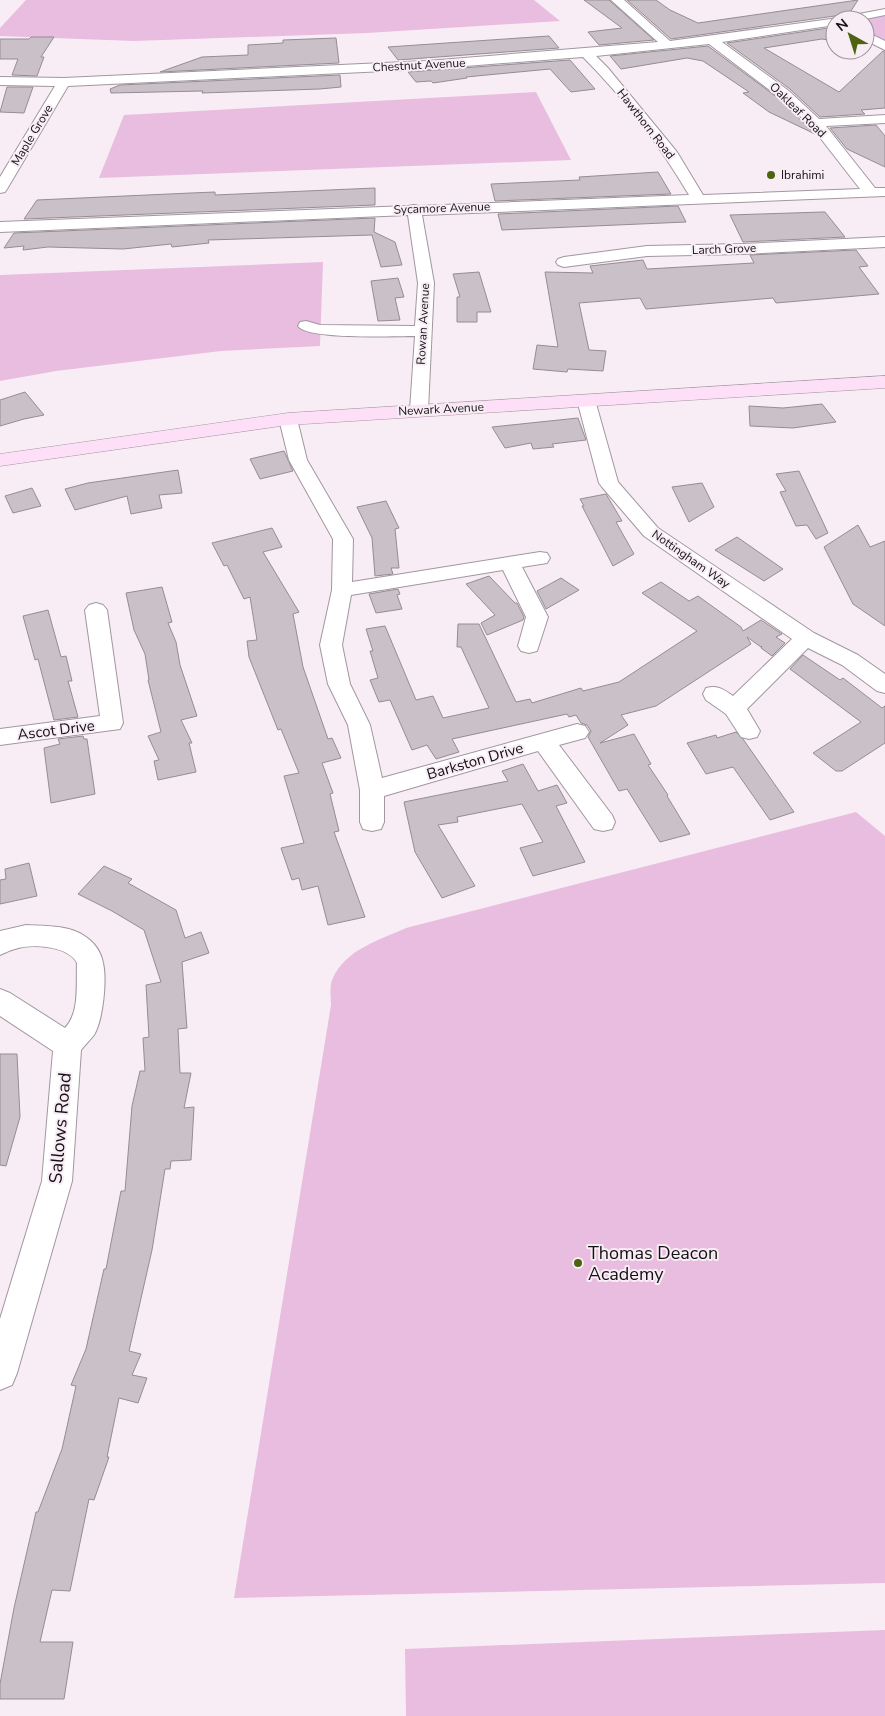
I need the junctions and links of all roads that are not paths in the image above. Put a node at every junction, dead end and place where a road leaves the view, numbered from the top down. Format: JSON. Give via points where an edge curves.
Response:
{"nodes":[{"id":1,"x":617,"y":0,"type":"edge"},
{"id":2,"x":825,"y":23,"type":"edge"},
{"id":3,"x":712,"y":40,"type":"junction"},
{"id":4,"x":667,"y":44,"type":"junction"},
{"id":5,"x":586,"y":53,"type":"junction"},
{"id":6,"x":0,"y":81,"type":"edge"},
{"id":7,"x":64,"y":82,"type":"junction"},
{"id":8,"x":885,"y":119,"type":"edge"},
{"id":9,"x":816,"y":123,"type":"junction"},
{"id":10,"x":0,"y":189,"type":"edge"},
{"id":11,"x":878,"y":192,"type":"edge"},
{"id":12,"x":699,"y":200,"type":"junction"},
{"id":13,"x":414,"y":209,"type":"junction"},
{"id":14,"x":0,"y":227,"type":"edge"},
{"id":15,"x":885,"y":242,"type":"edge"},
{"id":16,"x":563,"y":263,"type":"dead end"},
{"id":17,"x":306,"y":326,"type":"dead end"},
{"id":18,"x":422,"y":331,"type":"junction"},
{"id":19,"x":885,"y":382,"type":"edge"},
{"id":20,"x":586,"y":400,"type":"junction"},
{"id":21,"x":419,"y":410,"type":"junction"},
{"id":22,"x":288,"y":419,"type":"junction"},
{"id":23,"x":0,"y":460,"type":"edge"},
{"id":24,"x":540,"y":558,"type":"dead end"},
{"id":25,"x":510,"y":563,"type":"junction"},
{"id":26,"x":342,"y":590,"type":"junction"},
{"id":27,"x":96,"y":610,"type":"dead end"},
{"id":28,"x":806,"y":638,"type":"junction"},
{"id":29,"x":529,"y":646,"type":"dead end"},
{"id":30,"x":885,"y":685,"type":"edge"},
{"id":31,"x":714,"y":694,"type":"dead end"},
{"id":32,"x":734,"y":708,"type":"junction"},
{"id":33,"x":749,"y":731,"type":"dead end"},
{"id":34,"x":578,"y":732,"type":"dead end"},
{"id":35,"x":0,"y":737,"type":"edge"},
{"id":36,"x":544,"y":742,"type":"junction"},
{"id":37,"x":372,"y":790,"type":"junction"},
{"id":38,"x":372,"y":822,"type":"dead end"},
{"id":39,"x":603,"y":822,"type":"dead end"},
{"id":40,"x":0,"y":944,"type":"edge"},
{"id":41,"x":0,"y":1001,"type":"edge"},
{"id":42,"x":67,"y":1045,"type":"junction"},
{"id":43,"x":0,"y":1373,"type":"edge"}],
"edges":[{"from":1,"to":4,"type":"street"},
{"from":2,"to":3,"type":"street","name":"Chestnut Avenue"},
{"from":3,"to":4,"type":"street","name":"Chestnut Avenue"},
{"from":3,"to":9,"type":"street","name":"Oakleaf Road","via":[[784,94]]},
{"from":4,"to":5,"type":"street","name":"Chestnut Avenue"},
{"from":5,"to":7,"type":"street","name":"Chestnut Avenue","via":[[427,65]]},
{"from":5,"to":12,"type":"street","name":"Hawthorn Road","via":[[604,70],[672,155]]},
{"from":6,"to":7,"type":"street","name":"Chestnut Avenue"},
{"from":7,"to":10,"type":"street","name":"Maple Grove"},
{"from":8,"to":9,"type":"street"},
{"from":9,"to":11,"type":"street","name":"Oakleaf Road"},
{"from":11,"to":12,"type":"street","name":"Sycamore Avenue"},
{"from":12,"to":13,"type":"street","name":"Sycamore Avenue"},
{"from":13,"to":14,"type":"street","name":"Sycamore Avenue"},
{"from":13,"to":18,"type":"street","name":"Rowan Avenue","via":[[426,283]]},
{"from":15,"to":16,"type":"street","name":"Larch Grove","via":[[647,251]]},
{"from":17,"to":18,"type":"street","via":[[319,330]]},
{"from":18,"to":21,"type":"street","name":"Rowan Avenue"},
{"from":19,"to":20,"type":"street","name":"Newark Avenue"},
{"from":20,"to":21,"type":"street","name":"Newark Avenue"},
{"from":20,"to":28,"type":"street","name":"Nottingham Way","via":[[609,483],[651,532]]},
{"from":21,"to":22,"type":"street","name":"Newark Avenue"},
{"from":22,"to":23,"type":"street","name":"Newark Avenue"},
{"from":22,"to":26,"type":"street","via":[[298,460],[343,539]]},
{"from":24,"to":25,"type":"street"},
{"from":25,"to":26,"type":"street"},
{"from":25,"to":29,"type":"street","via":[[537,617]]},
{"from":26,"to":37,"type":"street","via":[[331,646],[338,684],[359,725]]},
{"from":27,"to":35,"type":"street","name":"Ascot Drive","via":[[112,723]]},
{"from":28,"to":30,"type":"street","name":"Nottingham Way","via":[[850,660]]},
{"from":28,"to":32,"type":"street"},
{"from":31,"to":32,"type":"street"},
{"from":32,"to":33,"type":"street"},
{"from":34,"to":36,"type":"street","name":"Barkston Drive"},
{"from":36,"to":37,"type":"street","name":"Barkston Drive"},
{"from":36,"to":39,"type":"street"},
{"from":37,"to":38,"type":"street"},
{"from":40,"to":42,"type":"street","via":[[26,936],[53,936],[73,942],[86,954],[90,963],[89,1009],[83,1028]]},
{"from":41,"to":42,"type":"street"},
{"from":42,"to":43,"type":"street","name":"Sallows Road","via":[[57,1181]]}]}
